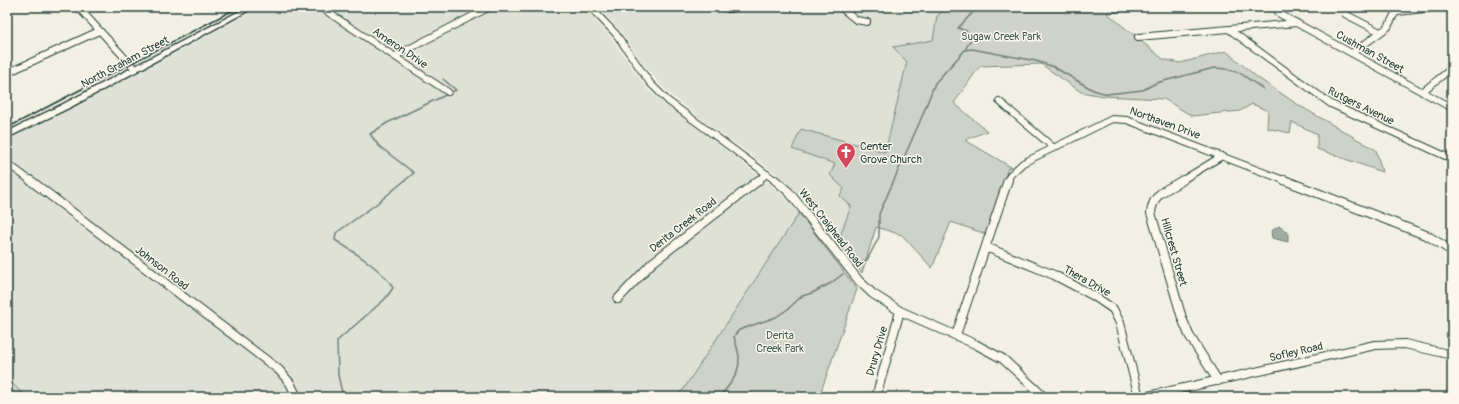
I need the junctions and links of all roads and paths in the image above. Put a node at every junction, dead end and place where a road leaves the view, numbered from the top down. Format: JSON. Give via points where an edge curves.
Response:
{"nodes":[{"id":1,"x":78,"y":7,"type":"edge"},
{"id":2,"x":252,"y":7,"type":"edge"},
{"id":3,"x":320,"y":7,"type":"edge"},
{"id":4,"x":490,"y":7,"type":"edge"},
{"id":5,"x":590,"y":7,"type":"edge"},
{"id":6,"x":721,"y":7,"type":"edge"},
{"id":7,"x":739,"y":7,"type":"edge"},
{"id":8,"x":840,"y":7,"type":"edge"},
{"id":9,"x":1434,"y":8,"type":"edge"},
{"id":10,"x":1278,"y":13,"type":"dead end"},
{"id":11,"x":1345,"y":14,"type":"dead end"},
{"id":12,"x":867,"y":22,"type":"dead end"},
{"id":13,"x":1297,"y":23,"type":"junction"},
{"id":14,"x":1230,"y":30,"type":"junction"},
{"id":15,"x":99,"y":31,"type":"junction"},
{"id":16,"x":1380,"y":32,"type":"junction"},
{"id":17,"x":1138,"y":37,"type":"dead end"},
{"id":18,"x":1352,"y":53,"type":"junction"},
{"id":19,"x":395,"y":56,"type":"junction"},
{"id":20,"x":1452,"y":68,"type":"edge"},
{"id":21,"x":135,"y":70,"type":"junction"},
{"id":22,"x":7,"y":73,"type":"edge"},
{"id":23,"x":448,"y":92,"type":"dead end"},
{"id":24,"x":1422,"y":92,"type":"junction"},
{"id":25,"x":999,"y":101,"type":"dead end"},
{"id":26,"x":1452,"y":108,"type":"edge"},
{"id":27,"x":7,"y":135,"type":"edge"},
{"id":28,"x":1054,"y":148,"type":"junction"},
{"id":29,"x":1222,"y":156,"type":"junction"},
{"id":30,"x":1452,"y":159,"type":"edge"},
{"id":31,"x":7,"y":163,"type":"edge"},
{"id":32,"x":766,"y":174,"type":"junction"},
{"id":33,"x":986,"y":247,"type":"junction"},
{"id":34,"x":1452,"y":251,"type":"edge"},
{"id":35,"x":618,"y":299,"type":"dead end"},
{"id":36,"x":900,"y":311,"type":"junction"},
{"id":37,"x":956,"y":335,"type":"junction"},
{"id":38,"x":1452,"y":355,"type":"edge"},
{"id":39,"x":1218,"y":381,"type":"junction"},
{"id":40,"x":297,"y":397,"type":"edge"},
{"id":41,"x":876,"y":397,"type":"edge"},
{"id":42,"x":1044,"y":397,"type":"edge"},
{"id":43,"x":1139,"y":397,"type":"edge"},
{"id":44,"x":1144,"y":397,"type":"edge"}],
"edges":[{"from":1,"to":15,"type":"street"},
{"from":2,"to":21,"type":"main road","name":"North Graham Street"},
{"from":3,"to":19,"type":"street","name":"Ameron Drive"},
{"from":4,"to":19,"type":"street"},
{"from":5,"to":32,"type":"street","name":"West Craighead Road","via":[[616,34],[656,89]]},
{"from":6,"to":7,"type":"street"},
{"from":8,"to":12,"type":"street","via":[[856,20]]},
{"from":9,"to":16,"type":"street","via":[[1397,12],[1391,24]]},
{"from":10,"to":13,"type":"street","name":"Cushman Street"},
{"from":11,"to":16,"type":"street"},
{"from":13,"to":14,"type":"street"},
{"from":13,"to":18,"type":"street","name":"Cushman Street"},
{"from":14,"to":17,"type":"street"},
{"from":14,"to":30,"type":"street","name":"Rutgers Avenue","via":[[1331,104]]},
{"from":15,"to":21,"type":"street"},
{"from":15,"to":22,"type":"street"},
{"from":16,"to":18,"type":"street"},
{"from":18,"to":24,"type":"street","name":"Cushman Street"},
{"from":19,"to":23,"type":"street","name":"Ameron Drive"},
{"from":20,"to":24,"type":"street"},
{"from":21,"to":27,"type":"main road","name":"North Graham Street"},
{"from":24,"to":26,"type":"street","name":"Cushman Street"},
{"from":25,"to":28,"type":"street"},
{"from":28,"to":29,"type":"street","name":"Northaven Drive","via":[[1106,121],[1117,118]]},
{"from":28,"to":33,"type":"street","name":"Northaven Drive","via":[[1020,165],[1010,175]]},
{"from":29,"to":34,"type":"street","name":"Northaven Drive","via":[[1428,236]]},
{"from":29,"to":39,"type":"street","name":"Hillcrest Street","via":[[1158,195],[1151,206],[1182,318],[1189,335]]},
{"from":31,"to":40,"type":"street","name":"Johnson Road","via":[[279,370]]},
{"from":32,"to":35,"type":"street","name":"Derita Creek Road","via":[[652,263]]},
{"from":32,"to":36,"type":"street","name":"West Craighead Road","via":[[783,186],[800,204],[859,281],[878,298]]},
{"from":33,"to":37,"type":"street","name":"Northaven Drive"},
{"from":33,"to":43,"type":"street","name":"Thera Drive","via":[[1054,275],[1113,309],[1120,323]]},
{"from":36,"to":37,"type":"street","name":"West Craighead Road"},
{"from":36,"to":41,"type":"street","name":"Drury Drive"},
{"from":37,"to":42,"type":"street","name":"West Craighead Road","via":[[1002,359]]},
{"from":38,"to":39,"type":"street","name":"Sofley Road","via":[[1405,344],[1375,345]]},
{"from":39,"to":44,"type":"street","name":"Sofley Road"}]}
